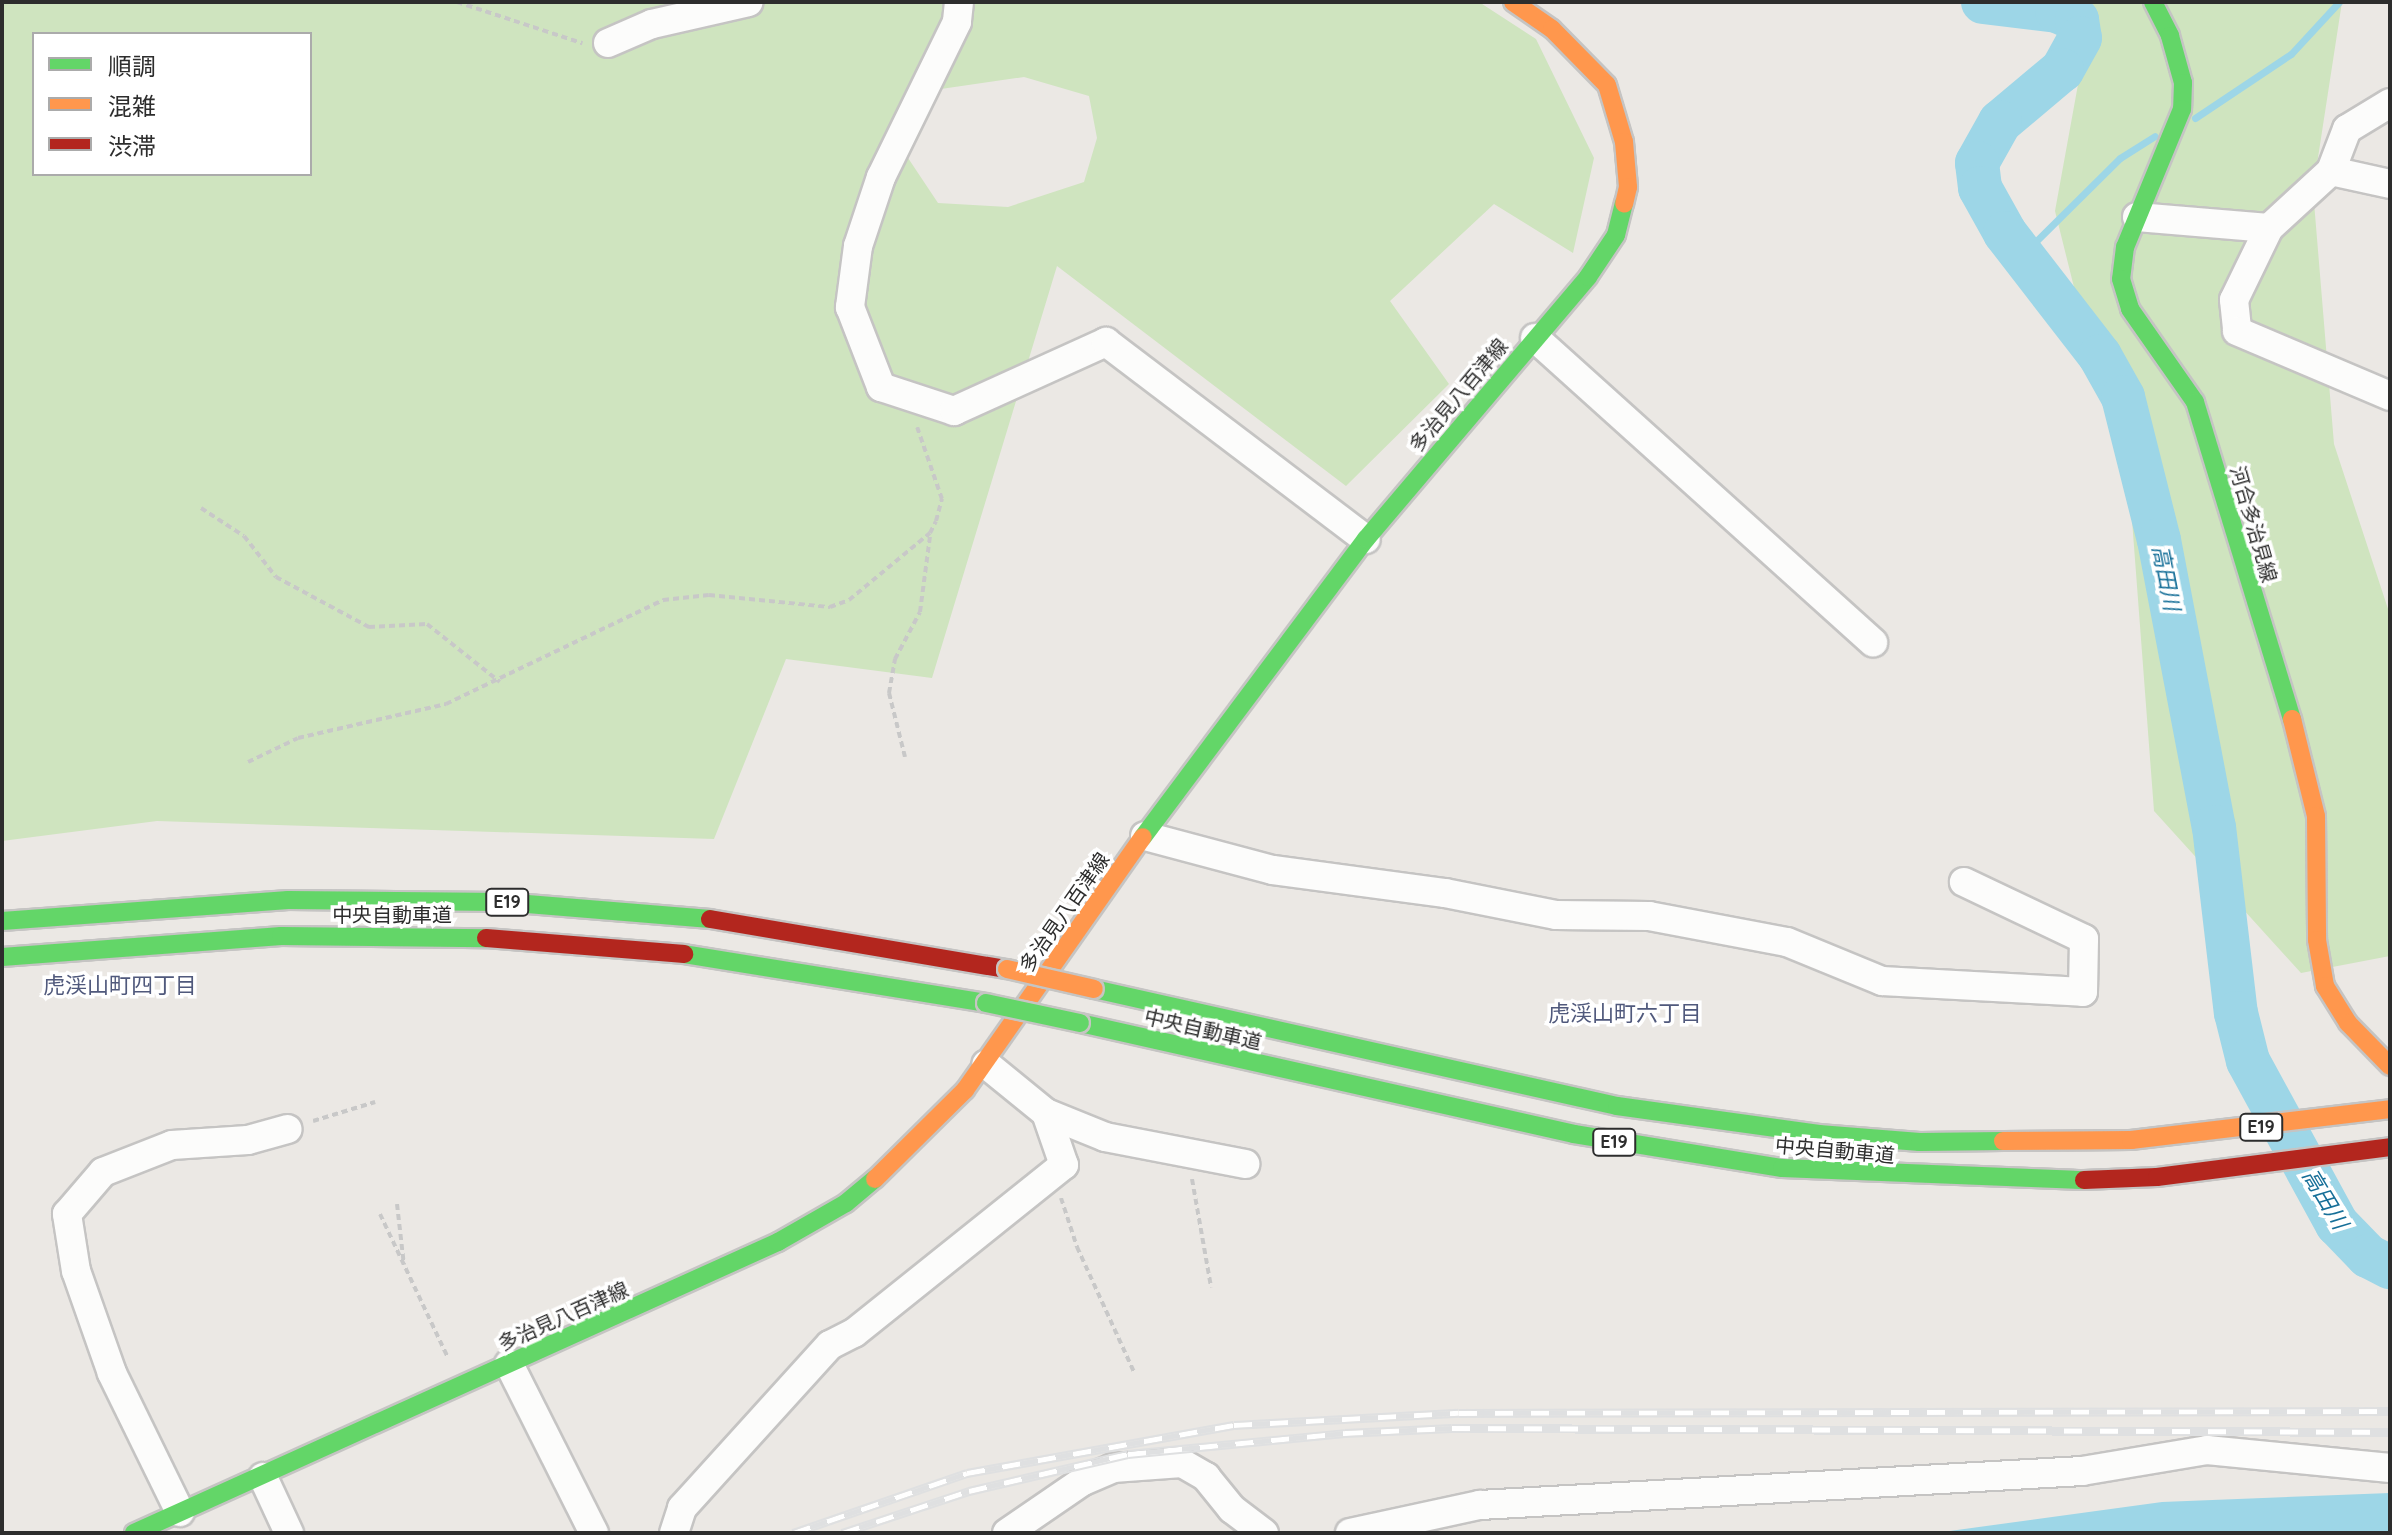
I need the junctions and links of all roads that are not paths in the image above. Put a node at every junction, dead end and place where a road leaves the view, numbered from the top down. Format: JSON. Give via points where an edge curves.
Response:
{"nodes":[{"id":1,"x":749,"y":2,"type":"edge"},
{"id":2,"x":959,"y":2,"type":"edge"},
{"id":3,"x":1513,"y":2,"type":"edge"},
{"id":4,"x":2153,"y":2,"type":"edge"},
{"id":5,"x":608,"y":43,"type":"road end"},
{"id":6,"x":2390,"y":103,"type":"edge"},
{"id":7,"x":2331,"y":171,"type":"junction"},
{"id":8,"x":2390,"y":184,"type":"edge"},
{"id":9,"x":2137,"y":217,"type":"junction"},
{"id":10,"x":2269,"y":228,"type":"junction"},
{"id":11,"x":1535,"y":338,"type":"junction"},
{"id":12,"x":2390,"y":396,"type":"edge"},
{"id":13,"x":1366,"y":539,"type":"junction"},
{"id":14,"x":1873,"y":642,"type":"dead end"},
{"id":15,"x":1145,"y":836,"type":"junction"},
{"id":16,"x":1964,"y":882,"type":"dead end"},
{"id":17,"x":2,"y":913,"type":"edge"},
{"id":18,"x":59,"y":915,"type":"junction"},
{"id":19,"x":2,"y":921,"type":"edge"},
{"id":20,"x":2,"y":957,"type":"edge"},
{"id":21,"x":986,"y":1064,"type":"junction"},
{"id":22,"x":2390,"y":1066,"type":"edge"},
{"id":23,"x":2390,"y":1109,"type":"edge"},
{"id":24,"x":1046,"y":1113,"type":"junction"},
{"id":25,"x":288,"y":1129,"type":"road end"},
{"id":26,"x":2390,"y":1147,"type":"edge"},
{"id":27,"x":1245,"y":1164,"type":"dead end"},
{"id":28,"x":509,"y":1364,"type":"junction"},
{"id":29,"x":2390,"y":1468,"type":"edge"},
{"id":30,"x":263,"y":1477,"type":"junction"},
{"id":31,"x":180,"y":1512,"type":"junction"},
{"id":32,"x":134,"y":1533,"type":"edge"},
{"id":33,"x":289,"y":1533,"type":"edge"},
{"id":34,"x":594,"y":1533,"type":"edge"},
{"id":35,"x":674,"y":1533,"type":"edge"},
{"id":36,"x":1007,"y":1533,"type":"edge"},
{"id":37,"x":1264,"y":1533,"type":"edge"},
{"id":38,"x":1350,"y":1533,"type":"edge"}],
"edges":[{"from":1,"to":5,"type":"street","via":[[652,24]]},
{"from":2,"to":13,"type":"street","via":[[957,22],[881,177],[858,246],[850,307],[881,387],[954,411],[1106,342]]},
{"from":3,"to":11,"type":"main road","name":"多治見八百津線","via":[[1552,29],[1607,85],[1624,142],[1628,187],[1616,235]]},
{"from":4,"to":9,"type":"main road","name":"河合多治見線","via":[[2176,60],[2182,109]]},
{"from":6,"to":7,"type":"street","via":[[2347,129]]},
{"from":7,"to":8,"type":"street"},
{"from":7,"to":10,"type":"street"},
{"from":9,"to":10,"type":"street"},
{"from":9,"to":22,"type":"main road","name":"河合多治見線","via":[[2125,247],[2121,279],[2130,309],[2195,402],[2292,719],[2316,816],[2317,940],[2325,986],[2348,1023]]},
{"from":10,"to":12,"type":"street","via":[[2234,300],[2237,331]]},
{"from":11,"to":13,"type":"main road","name":"多治見八百津線"},
{"from":11,"to":14,"type":"street"},
{"from":13,"to":15,"type":"main road","name":"多治見八百津線"},
{"from":15,"to":16,"type":"street","via":[[1273,870],[1445,893],[1556,915],[1649,916],[1787,942],[1882,981],[2083,992],[2084,939]]},
{"from":15,"to":21,"type":"main road","name":"多治見八百津線"},
{"from":17,"to":18,"type":"main road"},
{"from":18,"to":19,"type":"main road","name":"中央自動車道","number":"E19"},
{"from":18,"to":23,"type":"main road","name":"中央自動車道","number":"E19","bridge":true,"via":[[288,900],[602,907],[793,931],[1007,969],[1518,1086],[1720,1123],[1920,1142],[2131,1140]]},
{"from":20,"to":26,"type":"main road","name":"中央自動車道","number":"E19","bridge":true,"via":[[281,936],[516,938],[727,958],[986,1003],[1559,1131],[1782,1168],[1976,1180],[2157,1177]]},
{"from":21,"to":24,"type":"street"},
{"from":21,"to":28,"type":"main road","name":"多治見八百津線","via":[[914,1143],[846,1203],[778,1242]]},
{"from":24,"to":27,"type":"street","via":[[1105,1137]]},
{"from":24,"to":35,"type":"street","via":[[1064,1165],[854,1333],[830,1345],[682,1508]]},
{"from":25,"to":31,"type":"street","via":[[248,1140],[172,1145],[130,1161],[103,1172],[67,1214],[76,1271],[112,1373]]},
{"from":28,"to":30,"type":"main road","name":"多治見八百津線"},
{"from":28,"to":34,"type":"street"},
{"from":29,"to":38,"type":"street","via":[[2207,1450],[2082,1471],[1480,1505]]},
{"from":30,"to":31,"type":"main road","name":"多治見八百津線"},
{"from":30,"to":33,"type":"street"},
{"from":31,"to":32,"type":"main road","name":"多治見八百津線"},
{"from":36,"to":37,"type":"street","via":[[1083,1481],[1113,1468],[1182,1463],[1206,1477],[1232,1509]]}]}
